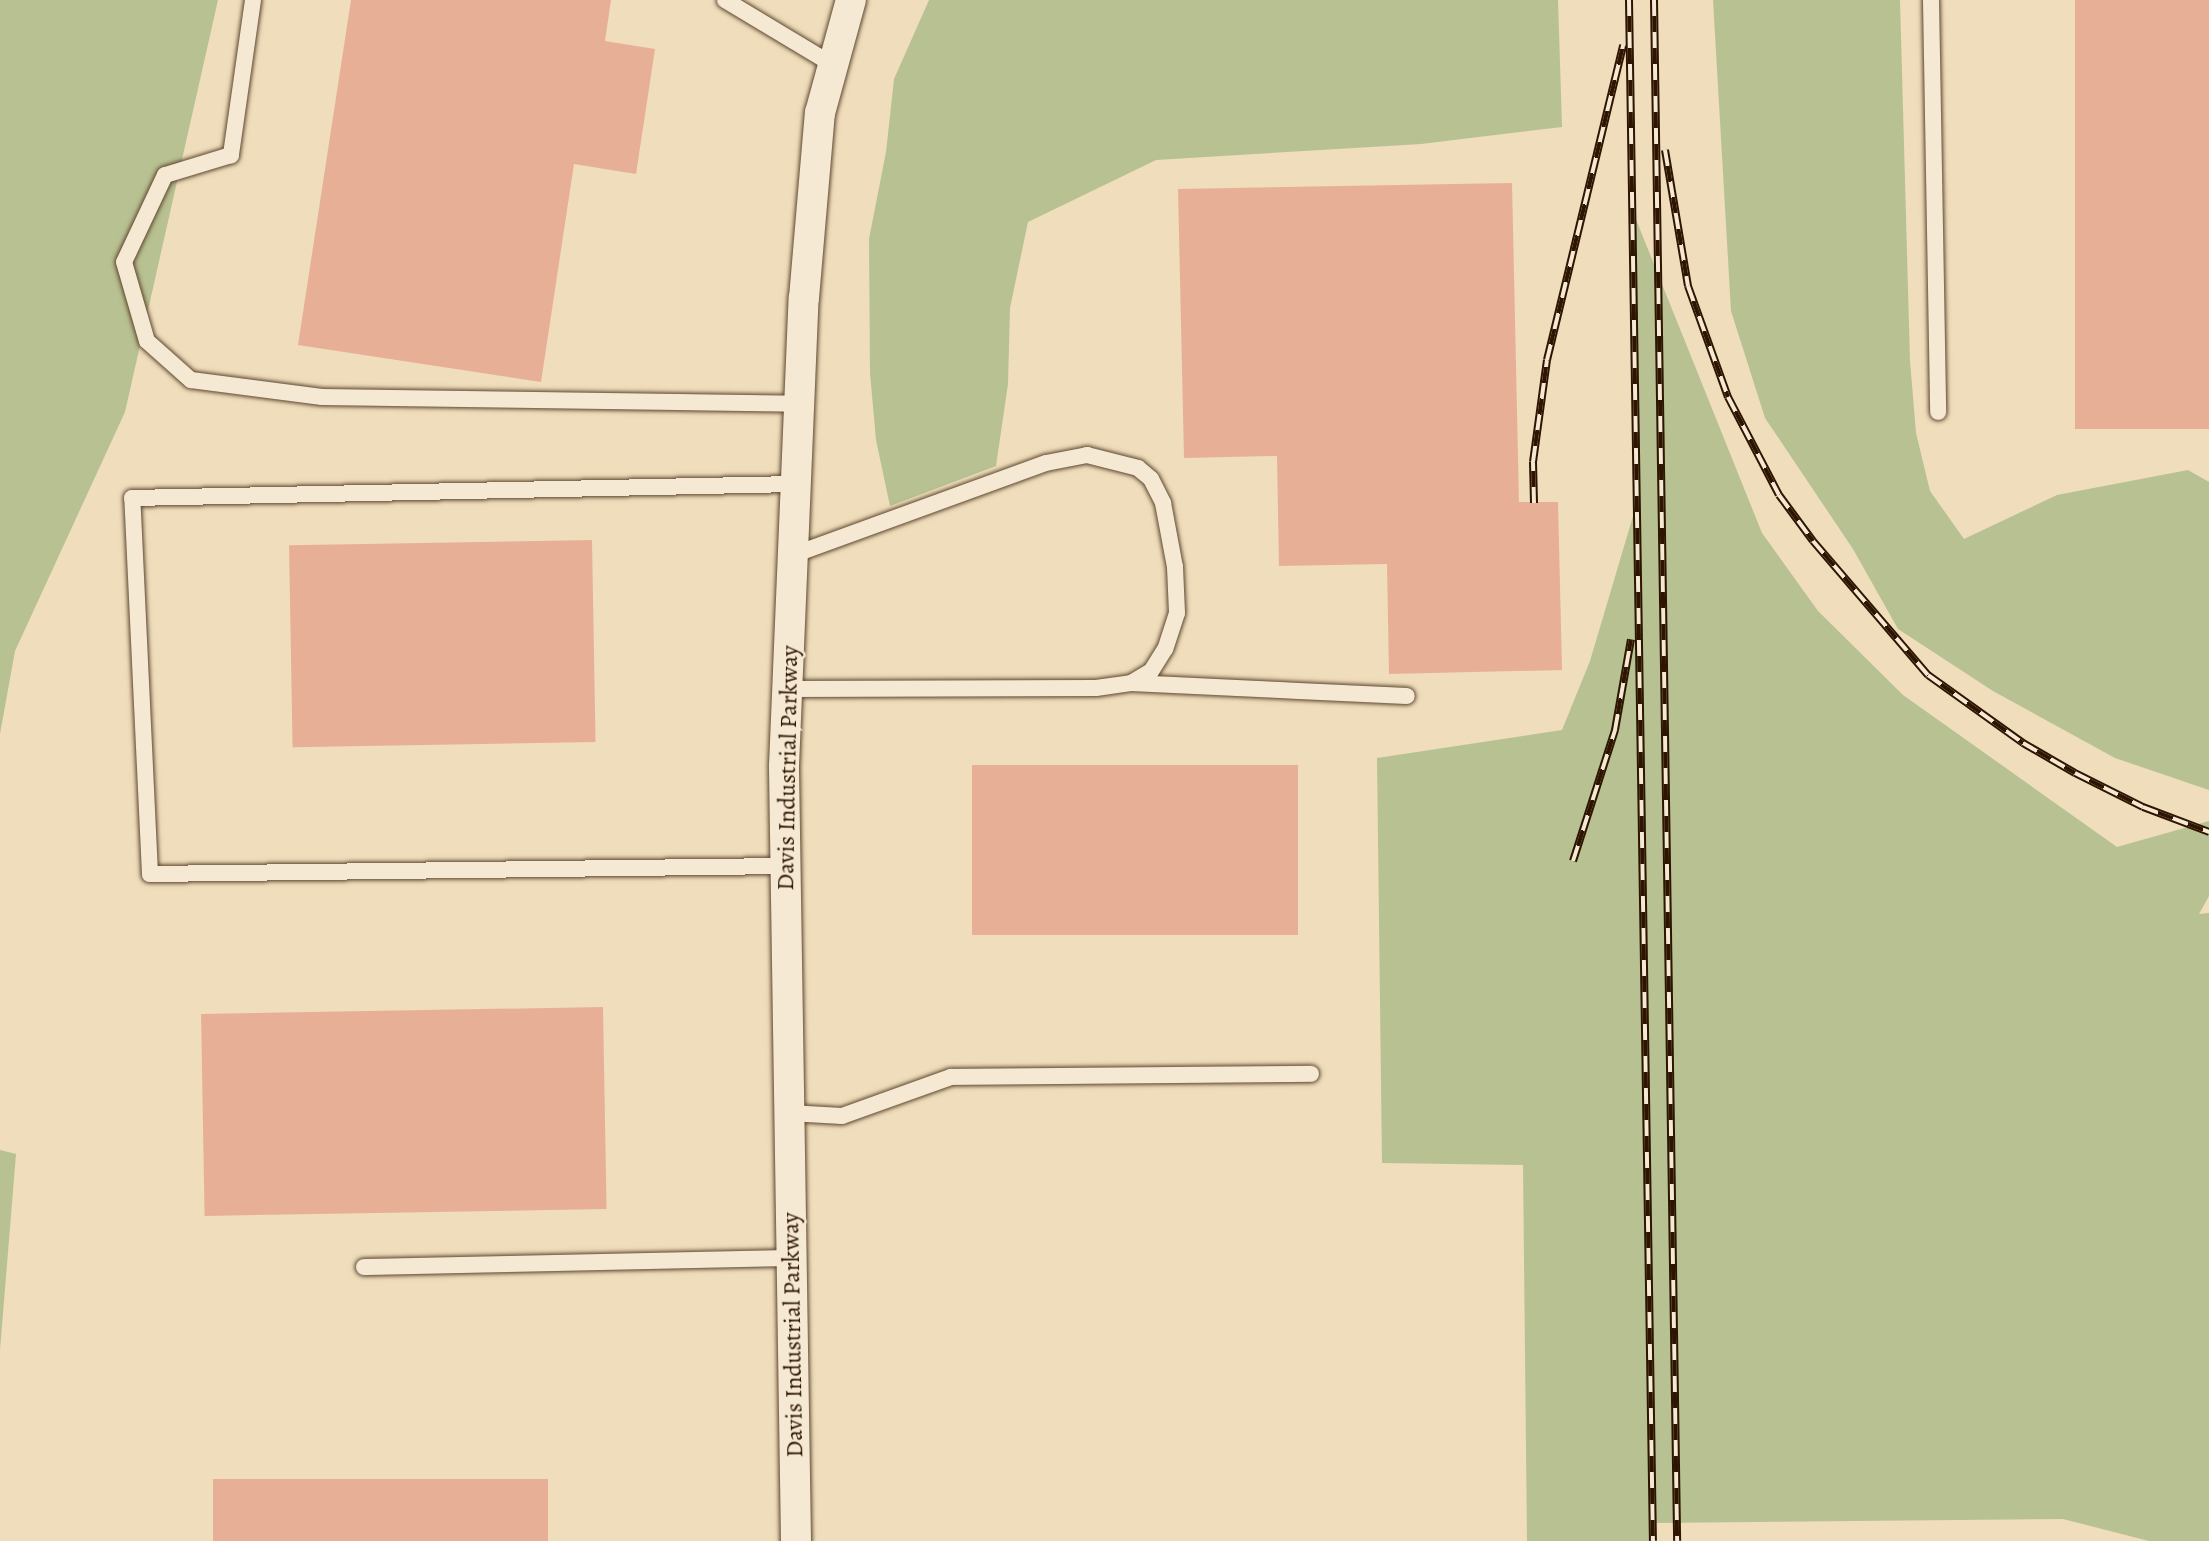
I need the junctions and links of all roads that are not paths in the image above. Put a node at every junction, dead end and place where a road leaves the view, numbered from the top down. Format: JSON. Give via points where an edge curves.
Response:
{"nodes":[{"id":1,"x":253,"y":0,"type":"edge"},
{"id":2,"x":725,"y":0,"type":"edge"},
{"id":3,"x":851,"y":0,"type":"edge"},
{"id":4,"x":1931,"y":0,"type":"edge"},
{"id":5,"x":833,"y":65,"type":"junction"},
{"id":6,"x":799,"y":404,"type":"junction"},
{"id":7,"x":1938,"y":412,"type":"dead end"},
{"id":8,"x":795,"y":484,"type":"junction"},
{"id":9,"x":793,"y":555,"type":"junction"},
{"id":10,"x":1131,"y":683,"type":"junction"},
{"id":11,"x":787,"y":689,"type":"junction"},
{"id":12,"x":1407,"y":696,"type":"dead end"},
{"id":13,"x":785,"y":866,"type":"junction"},
{"id":14,"x":1311,"y":1074,"type":"dead end"},
{"id":15,"x":789,"y":1113,"type":"junction"},
{"id":16,"x":792,"y":1258,"type":"junction"},
{"id":17,"x":364,"y":1267,"type":"dead end"},
{"id":18,"x":796,"y":1541,"type":"edge"}],
"edges":[{"from":1,"to":6,"type":"lane","via":[[231,155],[165,175],[124,262],[147,341],[191,380],[322,397]]},
{"from":2,"to":5,"type":"lane"},
{"from":3,"to":5,"type":"street","name":"Davis Industrial Parkway"},
{"from":4,"to":7,"type":"lane"},
{"from":5,"to":6,"type":"street","name":"Davis Industrial Parkway","via":[[820,113]]},
{"from":6,"to":8,"type":"street","name":"Davis Industrial Parkway"},
{"from":8,"to":9,"type":"street","name":"Davis Industrial Parkway"},
{"from":8,"to":13,"type":"lane","via":[[132,498],[150,874]]},
{"from":9,"to":10,"type":"lane","via":[[1046,463],[1087,455],[1138,468],[1151,479],[1163,503],[1175,567],[1177,613],[1165,649],[1151,671]]},
{"from":9,"to":11,"type":"street","name":"Davis Industrial Parkway"},
{"from":10,"to":11,"type":"lane","via":[[1096,688]]},
{"from":10,"to":12,"type":"lane"},
{"from":11,"to":13,"type":"street","name":"Davis Industrial Parkway"},
{"from":13,"to":15,"type":"street","name":"Davis Industrial Parkway"},
{"from":14,"to":15,"type":"lane","via":[[951,1077],[842,1116]]},
{"from":15,"to":16,"type":"street","name":"Davis Industrial Parkway"},
{"from":16,"to":17,"type":"lane"},
{"from":16,"to":18,"type":"street","name":"Davis Industrial Parkway"}]}
